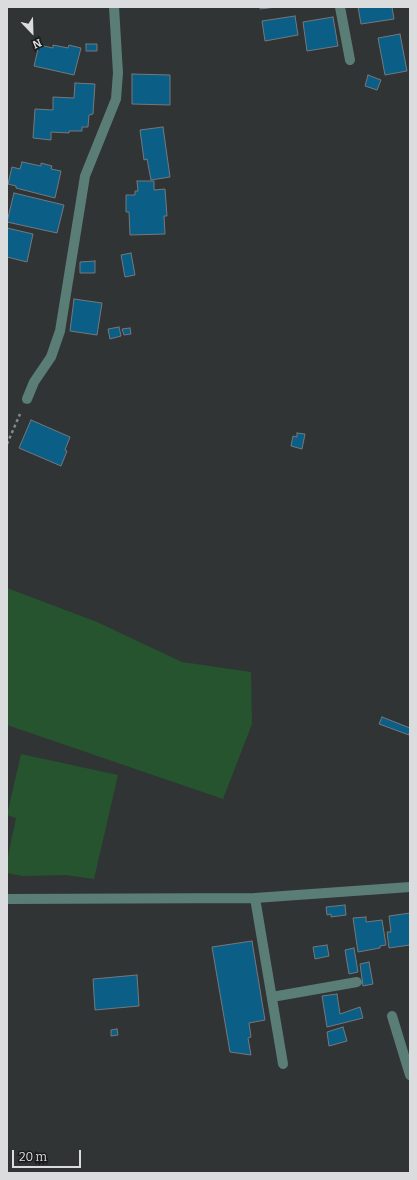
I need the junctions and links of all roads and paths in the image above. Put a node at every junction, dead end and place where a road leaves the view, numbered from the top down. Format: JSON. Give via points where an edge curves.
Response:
{"nodes":[{"id":1,"x":114,"y":7,"type":"edge"},
{"id":2,"x":340,"y":7,"type":"edge"},
{"id":3,"x":350,"y":60,"type":"dead end"},
{"id":4,"x":27,"y":398,"type":"joint"},
{"id":5,"x":7,"y":444,"type":"edge"},
{"id":6,"x":410,"y":887,"type":"edge"},
{"id":7,"x":255,"y":898,"type":"junction"},
{"id":8,"x":7,"y":899,"type":"edge"},
{"id":9,"x":357,"y":982,"type":"dead end"},
{"id":10,"x":272,"y":997,"type":"junction"},
{"id":11,"x":392,"y":1016,"type":"dead end"},
{"id":12,"x":283,"y":1064,"type":"dead end"},
{"id":13,"x":410,"y":1075,"type":"edge"}],
"edges":[{"from":1,"to":4,"type":"street","via":[[118,73],[116,99],[85,176],[60,331],[52,357],[34,382]]},
{"from":2,"to":3,"type":"street"},
{"from":4,"to":5,"type":"path"},
{"from":6,"to":7,"type":"street"},
{"from":7,"to":8,"type":"street"},
{"from":7,"to":10,"type":"street"},
{"from":9,"to":10,"type":"street"},
{"from":10,"to":12,"type":"street"},
{"from":11,"to":13,"type":"street"}]}
